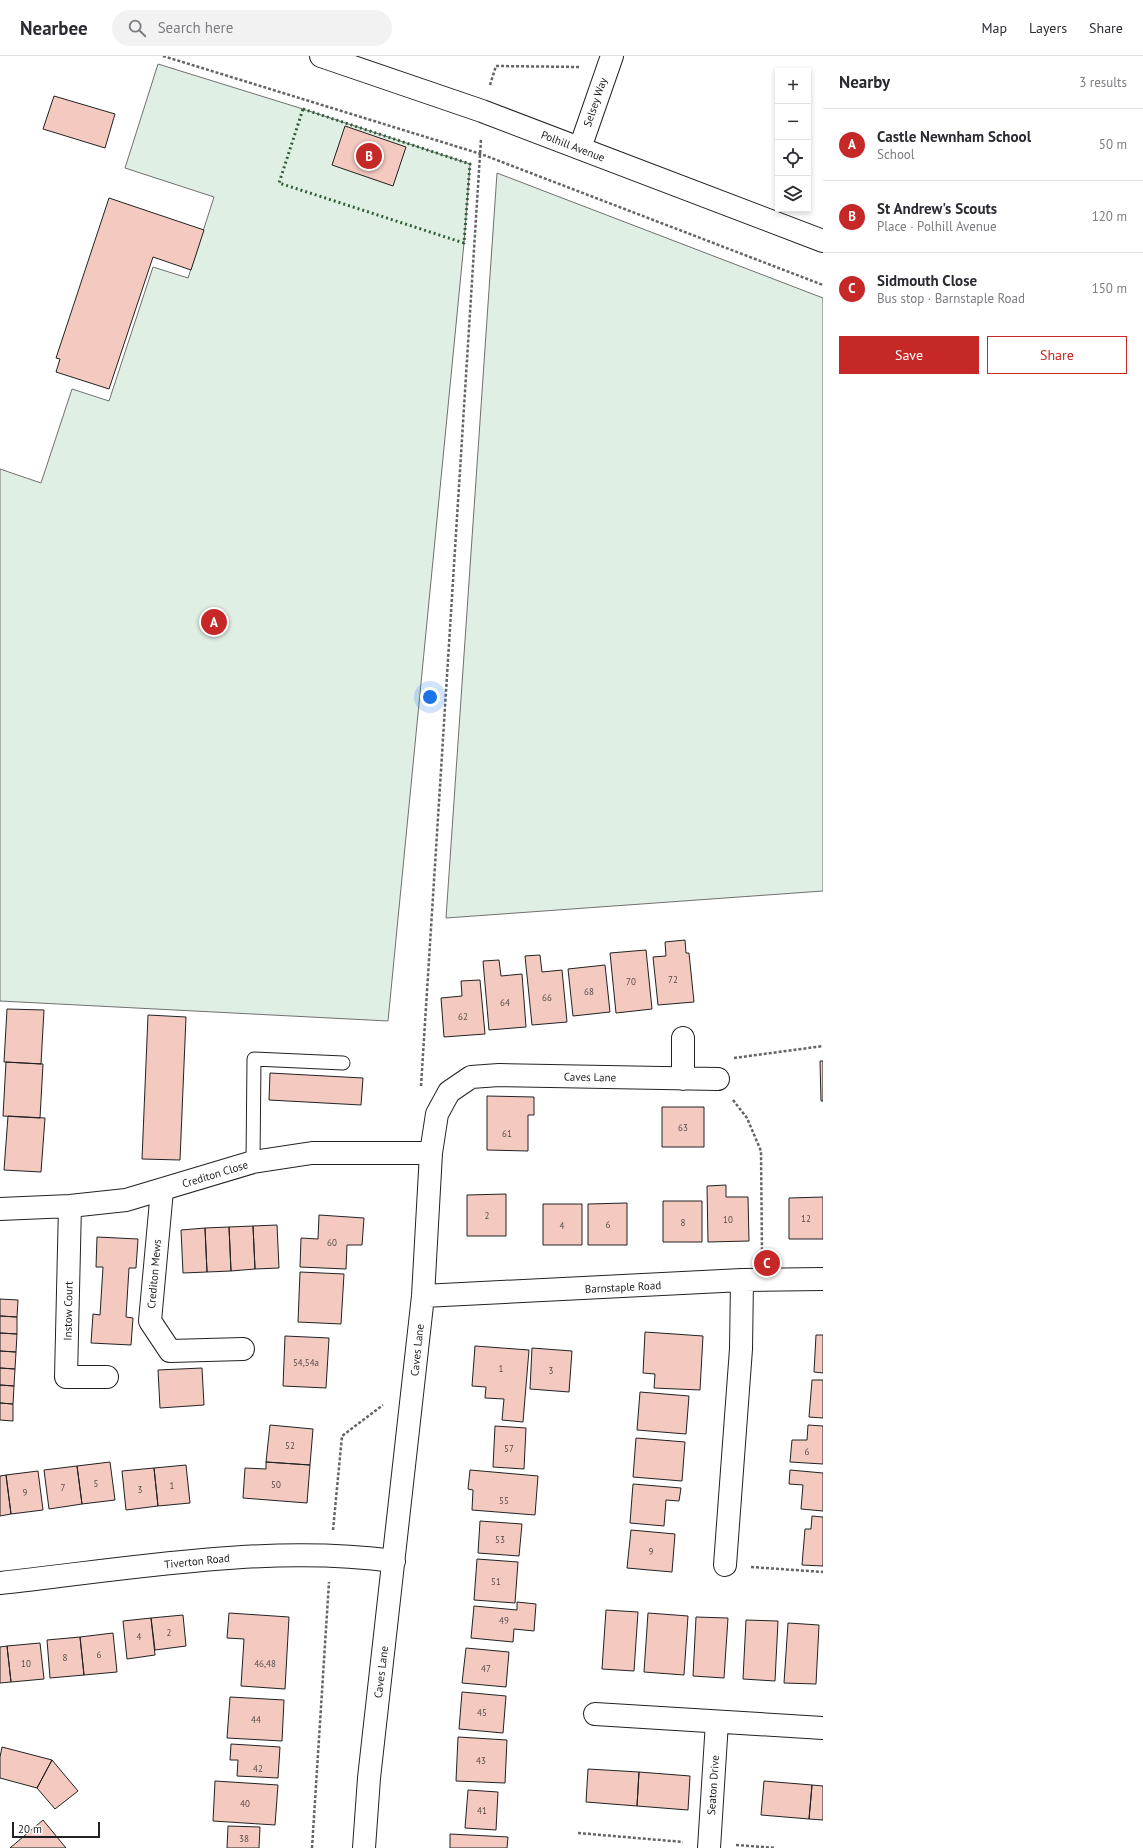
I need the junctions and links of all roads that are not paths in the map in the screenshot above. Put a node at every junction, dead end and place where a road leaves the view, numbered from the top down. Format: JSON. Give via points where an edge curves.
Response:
{"nodes":[{"id":1,"x":321,"y":56,"type":"edge"},
{"id":2,"x":609,"y":62,"type":"edge"},
{"id":3,"x":580,"y":148,"type":"junction"},
{"id":4,"x":823,"y":241,"type":"edge"},
{"id":5,"x":683,"y":1038,"type":"dead end"},
{"id":6,"x":343,"y":1063,"type":"dead end"},
{"id":7,"x":683,"y":1079,"type":"junction"},
{"id":8,"x":718,"y":1079,"type":"road end"},
{"id":9,"x":431,"y":1153,"type":"junction"},
{"id":10,"x":253,"y":1162,"type":"junction"},
{"id":11,"x":162,"y":1190,"type":"junction"},
{"id":12,"x":70,"y":1206,"type":"junction"},
{"id":13,"x":0,"y":1209,"type":"edge"},
{"id":14,"x":823,"y":1279,"type":"edge"},
{"id":15,"x":752,"y":1280,"type":"junction"},
{"id":16,"x":423,"y":1296,"type":"junction"},
{"id":17,"x":244,"y":1349,"type":"dead end"},
{"id":18,"x":106,"y":1377,"type":"dead end"},
{"id":19,"x":394,"y":1561,"type":"junction"},
{"id":20,"x":725,"y":1565,"type":"road end"},
{"id":21,"x":0,"y":1583,"type":"edge"},
{"id":22,"x":595,"y":1714,"type":"dead end"},
{"id":23,"x":717,"y":1722,"type":"junction"},
{"id":24,"x":823,"y":1728,"type":"edge"},
{"id":25,"x":709,"y":1846,"type":"edge"},
{"id":26,"x":364,"y":1848,"type":"edge"}],
"edges":[{"from":1,"to":3,"type":"street","name":"Polhill Avenue","via":[[482,111]]},
{"from":2,"to":3,"type":"street","name":"Selsey Way"},
{"from":3,"to":4,"type":"street","name":"Polhill Avenue"},
{"from":5,"to":7,"type":"street"},
{"from":6,"to":10,"type":"lane","via":[[254,1059]]},
{"from":7,"to":8,"type":"street","name":"Caves Lane"},
{"from":7,"to":9,"type":"street","name":"Caves Lane","via":[[499,1075],[471,1077],[449,1092],[437,1114]]},
{"from":9,"to":10,"type":"street","name":"Crediton Close","via":[[312,1153]]},
{"from":9,"to":16,"type":"street","name":"Caves Lane"},
{"from":10,"to":11,"type":"street","name":"Crediton Close"},
{"from":11,"to":12,"type":"street","name":"Crediton Close","via":[[126,1200]]},
{"from":11,"to":17,"type":"street","name":"Crediton Mews","via":[[150,1321],[170,1351]]},
{"from":12,"to":13,"type":"street","name":"Crediton Close"},
{"from":12,"to":18,"type":"street","name":"Instow Court","via":[[66,1377]]},
{"from":14,"to":15,"type":"street","name":"Barnstaple Road"},
{"from":15,"to":16,"type":"street","name":"Barnstaple Road"},
{"from":15,"to":20,"type":"street","via":[[741,1349]]},
{"from":16,"to":19,"type":"street","name":"Caves Lane"},
{"from":19,"to":21,"type":"street","name":"Tiverton Road","via":[[331,1556],[234,1557]]},
{"from":19,"to":26,"type":"street","name":"Caves Lane","via":[[369,1778]]},
{"from":22,"to":23,"type":"street"},
{"from":23,"to":24,"type":"street"},
{"from":23,"to":25,"type":"street","name":"Seaton Drive"}]}
